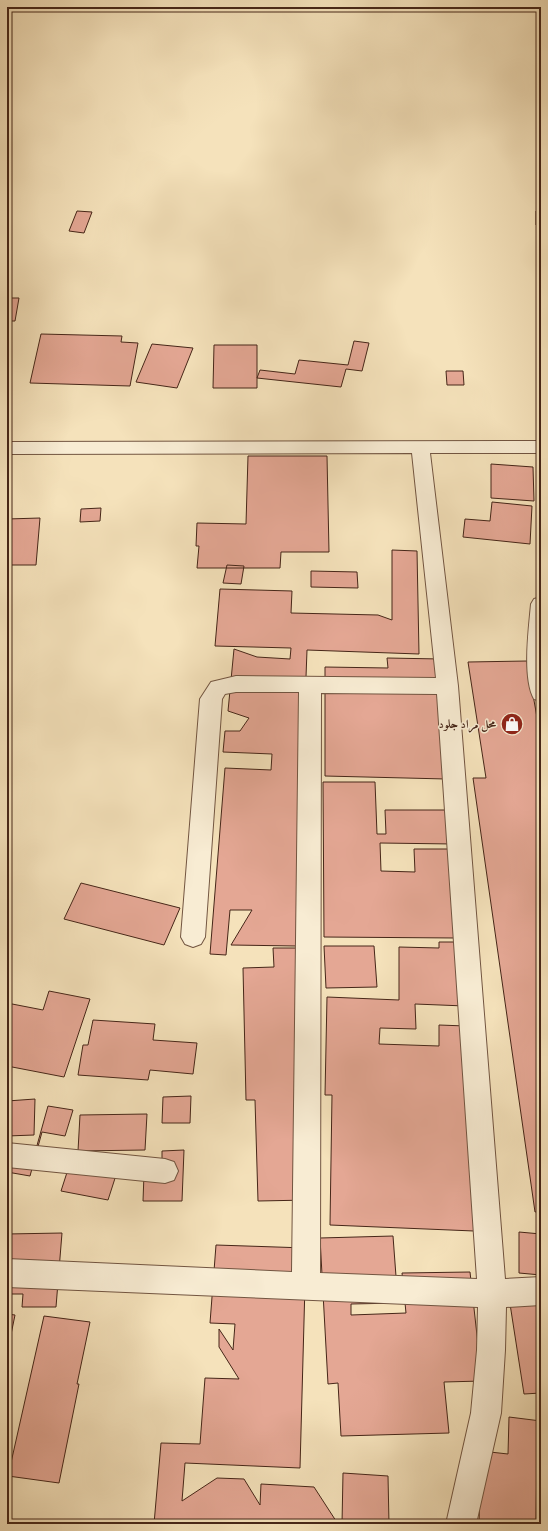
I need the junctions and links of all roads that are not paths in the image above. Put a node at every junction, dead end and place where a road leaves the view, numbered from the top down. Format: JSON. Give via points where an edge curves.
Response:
{"nodes":[{"id":1,"x":420,"y":447,"type":"junction"},
{"id":2,"x":541,"y":447,"type":"edge"},
{"id":3,"x":7,"y":448,"type":"edge"},
{"id":4,"x":541,"y":604,"type":"edge"},
{"id":5,"x":310,"y":684,"type":"junction"},
{"id":6,"x":447,"y":686,"type":"junction"},
{"id":7,"x":541,"y":693,"type":"edge"},
{"id":8,"x":193,"y":937,"type":"dead end"},
{"id":9,"x":7,"y":1155,"type":"edge"},
{"id":10,"x":165,"y":1171,"type":"dead end"},
{"id":11,"x":7,"y":1273,"type":"edge"},
{"id":12,"x":306,"y":1286,"type":"junction"},
{"id":13,"x":541,"y":1290,"type":"edge"},
{"id":14,"x":492,"y":1294,"type":"junction"},
{"id":15,"x":461,"y":1524,"type":"edge"}],
"edges":[{"from":1,"to":2,"type":"street"},
{"from":1,"to":3,"type":"street"},
{"from":1,"to":6,"type":"street"},
{"from":4,"to":7,"type":"street","via":[[538,641]]},
{"from":5,"to":6,"type":"street"},
{"from":5,"to":8,"type":"street","via":[[226,684],[218,687],[213,694]]},
{"from":5,"to":12,"type":"street"},
{"from":6,"to":14,"type":"street"},
{"from":9,"to":10,"type":"street"},
{"from":11,"to":12,"type":"street"},
{"from":12,"to":14,"type":"street"},
{"from":13,"to":14,"type":"street"},
{"from":14,"to":15,"type":"street","via":[[486,1413]]}]}
